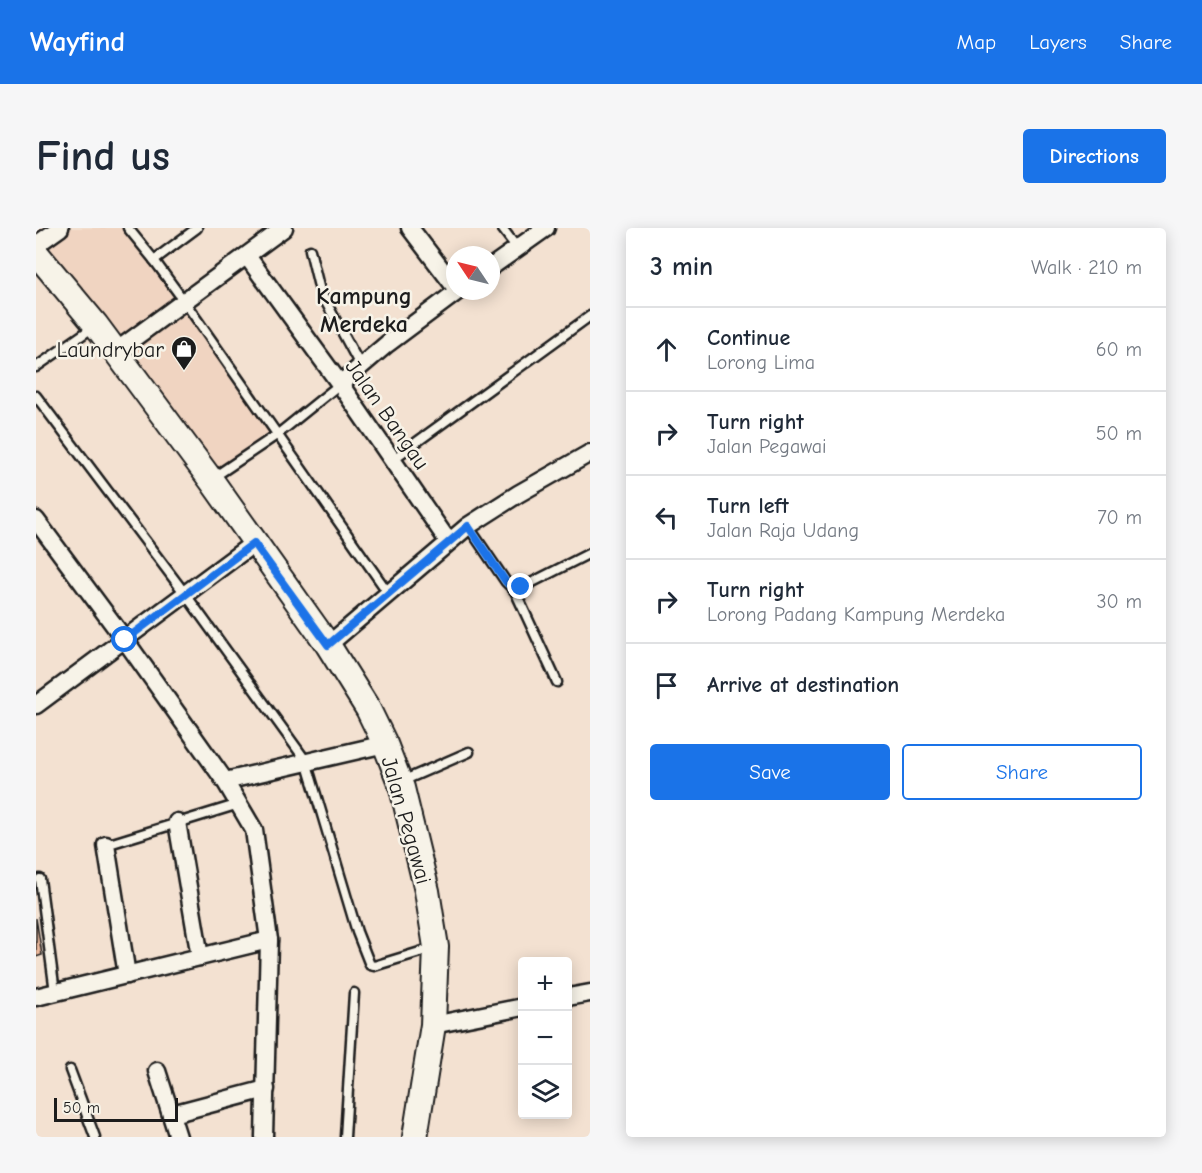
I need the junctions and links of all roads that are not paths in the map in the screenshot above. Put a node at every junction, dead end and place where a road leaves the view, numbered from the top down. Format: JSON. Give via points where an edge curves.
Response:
{"nodes":[{"id":1,"x":60,"y":228,"type":"edge"},
{"id":2,"x":128,"y":228,"type":"edge"},
{"id":3,"x":196,"y":228,"type":"edge"},
{"id":4,"x":284,"y":228,"type":"edge"},
{"id":5,"x":410,"y":228,"type":"edge"},
{"id":6,"x":501,"y":228,"type":"edge"},
{"id":7,"x":546,"y":228,"type":"edge"},
{"id":8,"x":36,"y":245,"type":"edge"},
{"id":9,"x":517,"y":248,"type":"junction"},
{"id":10,"x":310,"y":250,"type":"dead end"},
{"id":11,"x":36,"y":253,"type":"edge"},
{"id":12,"x":247,"y":256,"type":"junction"},
{"id":13,"x":154,"y":260,"type":"junction"},
{"id":14,"x":500,"y":260,"type":"edge"},
{"id":15,"x":446,"y":275,"type":"edge"},
{"id":16,"x":447,"y":300,"type":"edge"},
{"id":17,"x":184,"y":301,"type":"junction"},
{"id":18,"x":590,"y":316,"type":"edge"},
{"id":19,"x":96,"y":325,"type":"junction"},
{"id":20,"x":115,"y":352,"type":"junction"},
{"id":21,"x":36,"y":367,"type":"edge"},
{"id":22,"x":361,"y":367,"type":"junction"},
{"id":23,"x":340,"y":384,"type":"junction"},
{"id":24,"x":36,"y":396,"type":"edge"},
{"id":25,"x":278,"y":434,"type":"junction"},
{"id":26,"x":590,"y":453,"type":"edge"},
{"id":27,"x":392,"y":460,"type":"junction"},
{"id":28,"x":211,"y":480,"type":"junction"},
{"id":29,"x":36,"y":520,"type":"edge"},
{"id":30,"x":468,"y":526,"type":"junction"},
{"id":31,"x":448,"y":541,"type":"junction"},
{"id":32,"x":254,"y":543,"type":"junction"},
{"id":33,"x":590,"y":553,"type":"edge"},
{"id":34,"x":515,"y":591,"type":"junction"},
{"id":35,"x":389,"y":594,"type":"junction"},
{"id":36,"x":186,"y":595,"type":"junction"},
{"id":37,"x":125,"y":640,"type":"junction"},
{"id":38,"x":328,"y":645,"type":"junction"},
{"id":39,"x":557,"y":682,"type":"dead end"},
{"id":40,"x":36,"y":705,"type":"edge"},
{"id":41,"x":385,"y":744,"type":"junction"},
{"id":42,"x":469,"y":752,"type":"dead end"},
{"id":43,"x":306,"y":761,"type":"junction"},
{"id":44,"x":225,"y":781,"type":"junction"},
{"id":45,"x":400,"y":782,"type":"junction"},
{"id":46,"x":239,"y":804,"type":"junction"},
{"id":47,"x":177,"y":822,"type":"junction"},
{"id":48,"x":106,"y":845,"type":"joint"},
{"id":49,"x":40,"y":879,"type":"dead end"},
{"id":50,"x":269,"y":940,"type":"junction"},
{"id":51,"x":436,"y":947,"type":"junction"},
{"id":52,"x":201,"y":957,"type":"junction"},
{"id":53,"x":127,"y":975,"type":"junction"},
{"id":54,"x":55,"y":992,"type":"junction"},
{"id":55,"x":354,"y":993,"type":"dead end"},
{"id":56,"x":590,"y":993,"type":"edge"},
{"id":57,"x":36,"y":997,"type":"edge"},
{"id":58,"x":572,"y":997,"type":"edge"},
{"id":59,"x":518,"y":1008,"type":"edge"},
{"id":60,"x":433,"y":1025,"type":"junction"},
{"id":61,"x":70,"y":1070,"type":"dead end"},
{"id":62,"x":157,"y":1071,"type":"dead end"},
{"id":63,"x":266,"y":1089,"type":"junction"},
{"id":64,"x":172,"y":1114,"type":"junction"},
{"id":65,"x":95,"y":1137,"type":"edge"},
{"id":66,"x":178,"y":1137,"type":"edge"},
{"id":67,"x":264,"y":1137,"type":"edge"},
{"id":68,"x":345,"y":1137,"type":"edge"},
{"id":69,"x":415,"y":1137,"type":"edge"}],
"edges":[{"from":1,"to":8,"type":"street"},
{"from":2,"to":13,"type":"lane"},
{"from":3,"to":13,"type":"lane"},
{"from":4,"to":12,"type":"street"},
{"from":5,"to":15,"type":"street"},
{"from":6,"to":9,"type":"lane"},
{"from":7,"to":9,"type":"street"},
{"from":9,"to":14,"type":"street"},
{"from":10,"to":22,"type":"lane","via":[[320,291]]},
{"from":11,"to":19,"type":"street","name":"Jalan Pegawai"},
{"from":12,"to":17,"type":"street"},
{"from":12,"to":23,"type":"street","name":"Jalan Bangau"},
{"from":13,"to":17,"type":"lane"},
{"from":16,"to":22,"type":"street"},
{"from":17,"to":20,"type":"street"},
{"from":17,"to":25,"type":"lane"},
{"from":18,"to":27,"type":"lane"},
{"from":19,"to":20,"type":"street","name":"Jalan Pegawai"},
{"from":19,"to":21,"type":"lane"},
{"from":20,"to":28,"type":"street","name":"Jalan Pegawai"},
{"from":22,"to":23,"type":"street"},
{"from":23,"to":25,"type":"lane"},
{"from":23,"to":27,"type":"street","name":"Jalan Bangau"},
{"from":24,"to":36,"type":"lane"},
{"from":25,"to":28,"type":"lane"},
{"from":25,"to":35,"type":"lane"},
{"from":26,"to":30,"type":"street"},
{"from":27,"to":31,"type":"street","name":"Jalan Bangau"},
{"from":28,"to":32,"type":"street","name":"Jalan Pegawai"},
{"from":29,"to":37,"type":"street"},
{"from":30,"to":31,"type":"street"},
{"from":30,"to":34,"type":"lane"},
{"from":31,"to":35,"type":"street"},
{"from":32,"to":36,"type":"street"},
{"from":32,"to":38,"type":"street","name":"Jalan Pegawai"},
{"from":33,"to":34,"type":"lane"},
{"from":34,"to":39,"type":"lane"},
{"from":35,"to":38,"type":"street"},
{"from":36,"to":37,"type":"street"},
{"from":36,"to":43,"type":"lane"},
{"from":37,"to":40,"type":"street"},
{"from":37,"to":44,"type":"street"},
{"from":38,"to":41,"type":"street","name":"Jalan Pegawai"},
{"from":41,"to":43,"type":"street"},
{"from":41,"to":45,"type":"street","name":"Jalan Pegawai"},
{"from":42,"to":45,"type":"lane"},
{"from":43,"to":44,"type":"street"},
{"from":43,"to":51,"type":"lane","via":[[370,965]]},
{"from":44,"to":46,"type":"street"},
{"from":45,"to":51,"type":"street","name":"Jalan Pegawai","via":[[428,891]]},
{"from":46,"to":47,"type":"lane"},
{"from":46,"to":50,"type":"street","via":[[254,830]]},
{"from":47,"to":48,"type":"lane"},
{"from":47,"to":52,"type":"street"},
{"from":48,"to":53,"type":"street"},
{"from":49,"to":54,"type":"lane"},
{"from":50,"to":52,"type":"street"},
{"from":50,"to":63,"type":"street"},
{"from":51,"to":60,"type":"street","name":"Jalan Pegawai"},
{"from":52,"to":53,"type":"street"},
{"from":53,"to":54,"type":"street"},
{"from":54,"to":57,"type":"street"},
{"from":55,"to":68,"type":"lane"},
{"from":56,"to":58,"type":"street"},
{"from":59,"to":60,"type":"street"},
{"from":60,"to":69,"type":"street","name":"Jalan Pegawai"},
{"from":61,"to":65,"type":"lane"},
{"from":62,"to":64,"type":"street"},
{"from":63,"to":64,"type":"street"},
{"from":63,"to":67,"type":"street"},
{"from":64,"to":66,"type":"street"}]}
